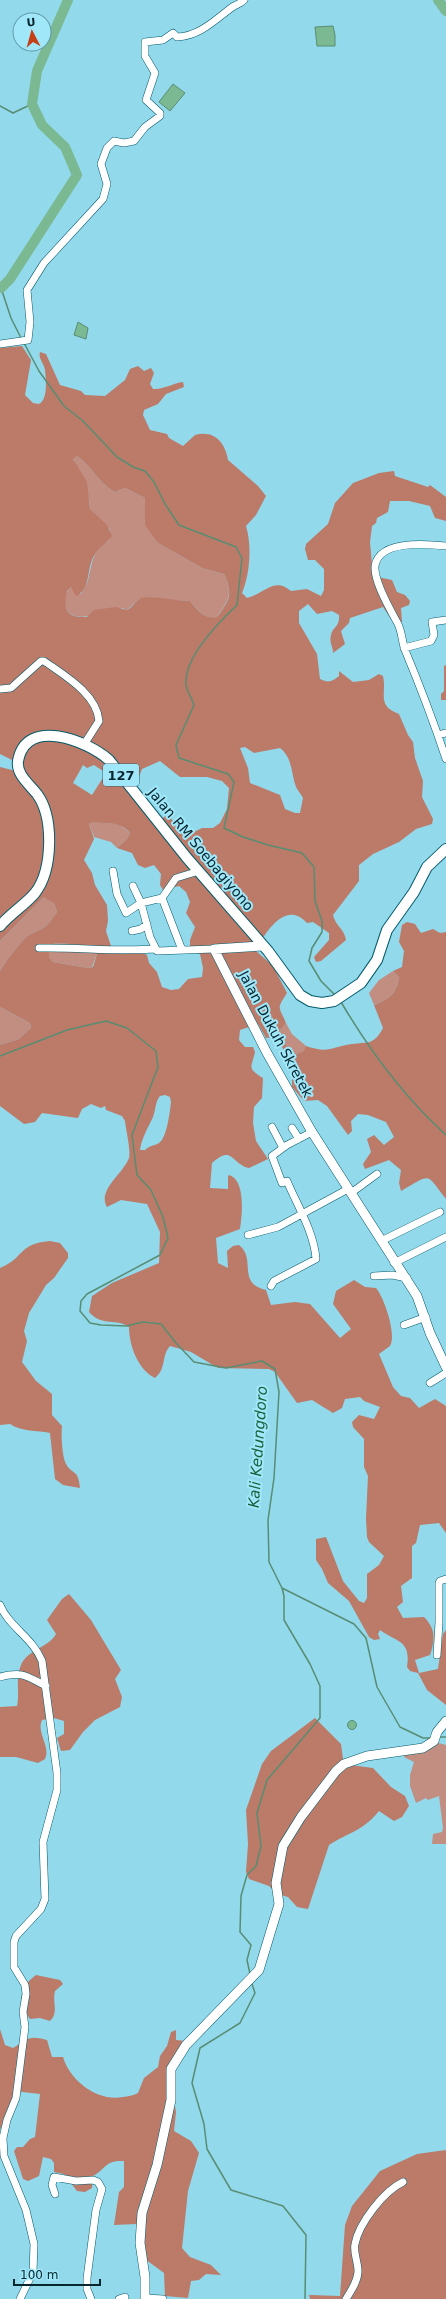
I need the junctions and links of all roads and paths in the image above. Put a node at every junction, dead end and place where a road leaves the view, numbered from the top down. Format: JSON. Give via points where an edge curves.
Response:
{"nodes":[{"id":1,"x":244,"y":0,"type":"edge"},
{"id":2,"x":0,"y":344,"type":"edge"},
{"id":3,"x":446,"y":546,"type":"edge"},
{"id":4,"x":446,"y":620,"type":"edge"},
{"id":5,"x":404,"y":648,"type":"junction"},
{"id":6,"x":0,"y":689,"type":"edge"},
{"id":7,"x":446,"y":733,"type":"edge"},
{"id":8,"x":438,"y":735,"type":"junction"},
{"id":9,"x":85,"y":744,"type":"junction"},
{"id":10,"x":446,"y":759,"type":"edge"},
{"id":11,"x":446,"y":849,"type":"edge"},
{"id":12,"x":113,"y":871,"type":"dead end"},
{"id":13,"x":199,"y":871,"type":"junction"},
{"id":14,"x":133,"y":886,"type":"dead end"},
{"id":15,"x":162,"y":898,"type":"junction"},
{"id":16,"x":141,"y":903,"type":"junction"},
{"id":17,"x":147,"y":924,"type":"junction"},
{"id":18,"x":0,"y":926,"type":"edge"},
{"id":19,"x":132,"y":931,"type":"dead end"},
{"id":20,"x":262,"y":946,"type":"junction"},
{"id":21,"x":39,"y":948,"type":"dead end"},
{"id":22,"x":155,"y":949,"type":"junction"},
{"id":23,"x":214,"y":949,"type":"junction"},
{"id":24,"x":182,"y":950,"type":"junction"},
{"id":25,"x":272,"y":1126,"type":"dead end"},
{"id":26,"x":292,"y":1128,"type":"dead end"},
{"id":27,"x":312,"y":1132,"type":"junction"},
{"id":28,"x":299,"y":1139,"type":"junction"},
{"id":29,"x":283,"y":1148,"type":"junction"},
{"id":30,"x":377,"y":1174,"type":"dead end"},
{"id":31,"x":349,"y":1191,"type":"junction"},
{"id":32,"x":440,"y":1212,"type":"dead end"},
{"id":33,"x":302,"y":1214,"type":"junction"},
{"id":34,"x":248,"y":1234,"type":"dead end"},
{"id":35,"x":446,"y":1237,"type":"edge"},
{"id":36,"x":381,"y":1241,"type":"junction"},
{"id":37,"x":394,"y":1263,"type":"junction"},
{"id":38,"x":374,"y":1276,"type":"dead end"},
{"id":39,"x":407,"y":1278,"type":"junction"},
{"id":40,"x":271,"y":1286,"type":"dead end"},
{"id":41,"x":426,"y":1318,"type":"junction"},
{"id":42,"x":404,"y":1325,"type":"dead end"},
{"id":43,"x":446,"y":1367,"type":"edge"},
{"id":44,"x":446,"y":1373,"type":"edge"},
{"id":45,"x":430,"y":1383,"type":"dead end"},
{"id":46,"x":446,"y":1579,"type":"edge"},
{"id":47,"x":0,"y":1605,"type":"edge"},
{"id":48,"x":3,"y":1616,"type":"edge"},
{"id":49,"x":437,"y":1656,"type":"dead end"},
{"id":50,"x":0,"y":1677,"type":"edge"},
{"id":51,"x":46,"y":1686,"type":"junction"},
{"id":52,"x":446,"y":1721,"type":"edge"},
{"id":53,"x":403,"y":2182,"type":"dead end"},
{"id":54,"x":55,"y":2194,"type":"dead end"},
{"id":55,"x":145,"y":2298,"type":"edge"},
{"id":56,"x":20,"y":2299,"type":"edge"},
{"id":57,"x":91,"y":2299,"type":"edge"},
{"id":58,"x":164,"y":2299,"type":"edge"},
{"id":59,"x":346,"y":2299,"type":"edge"}],
"edges":[{"from":1,"to":2,"type":"street","via":[[216,22],[192,35],[177,38],[173,33],[163,40],[145,42],[145,56],[156,73],[146,100],[160,116],[145,126],[134,141],[124,144],[114,141],[107,148],[101,164],[107,184],[103,199],[44,263],[27,290],[30,322],[28,340]]},
{"from":3,"to":5,"type":"street","via":[[417,544],[390,549],[379,556],[375,563],[378,580],[399,626]]},
{"from":4,"to":5,"type":"street","via":[[432,622],[434,635],[431,641]]},
{"from":5,"to":8,"type":"street"},
{"from":6,"to":9,"type":"street","via":[[11,688],[40,661],[44,661],[68,678],[95,705],[99,722]]},
{"from":7,"to":8,"type":"street"},
{"from":8,"to":10,"type":"street"},
{"from":9,"to":13,"type":"main road","name":"Jalan RM Soebagiyono","number":"127","via":[[98,750],[109,760]]},
{"from":9,"to":18,"type":"main road","name":"Jalan RM Soebagiyono","number":"127","via":[[66,737],[49,736],[33,740],[20,754],[18,771],[40,799],[46,816],[49,854],[44,875],[35,892]]},
{"from":11,"to":20,"type":"main road","name":"Jalan RM Soebagiyono","number":"127","via":[[427,867],[410,897],[392,921],[370,974],[353,990],[338,999],[316,1003],[304,999]]},
{"from":12,"to":16,"type":"street","via":[[117,894],[124,911],[129,912]]},
{"from":13,"to":15,"type":"street","via":[[176,878]]},
{"from":13,"to":20,"type":"main road","name":"Jalan RM Soebagiyono","number":"127"},
{"from":14,"to":16,"type":"street"},
{"from":15,"to":16,"type":"street"},
{"from":15,"to":24,"type":"street"},
{"from":16,"to":17,"type":"street"},
{"from":17,"to":19,"type":"street"},
{"from":17,"to":22,"type":"street"},
{"from":20,"to":23,"type":"street"},
{"from":21,"to":22,"type":"street","via":[[109,951]]},
{"from":22,"to":24,"type":"street","via":[[160,952]]},
{"from":23,"to":24,"type":"street"},
{"from":23,"to":27,"type":"street","name":"Jalan Dukuh Skretek","via":[[267,1053]]},
{"from":25,"to":29,"type":"street"},
{"from":26,"to":28,"type":"street"},
{"from":27,"to":28,"type":"street"},
{"from":27,"to":31,"type":"street","name":"Jalan Dukuh Skretek"},
{"from":28,"to":29,"type":"street"},
{"from":29,"to":33,"type":"street","via":[[273,1154],[272,1159],[282,1183],[287,1181]]},
{"from":30,"to":31,"type":"street"},
{"from":31,"to":33,"type":"street"},
{"from":31,"to":36,"type":"street","name":"Jalan Dukuh Skretek"},
{"from":32,"to":36,"type":"street"},
{"from":33,"to":34,"type":"street","via":[[278,1227]]},
{"from":33,"to":40,"type":"street","via":[[316,1259],[274,1281]]},
{"from":35,"to":37,"type":"street"},
{"from":36,"to":37,"type":"street","name":"Jalan Dukuh Skretek"},
{"from":37,"to":39,"type":"street","name":"Jalan Dukuh Skretek"},
{"from":38,"to":39,"type":"street","via":[[392,1275]]},
{"from":39,"to":41,"type":"street","name":"Jalan Dukuh Skretek","via":[[418,1296]]},
{"from":41,"to":42,"type":"street"},
{"from":41,"to":43,"type":"street","name":"Jalan Dukuh Skretek","via":[[436,1348]]},
{"from":44,"to":45,"type":"street"},
{"from":46,"to":49,"type":"street","via":[[438,1583]]},
{"from":47,"to":48,"type":"street"},
{"from":48,"to":51,"type":"street","via":[[38,1651]]},
{"from":50,"to":51,"type":"street","via":[[22,1674]]},
{"from":51,"to":56,"type":"street","via":[[57,1790],[43,1842],[46,1899],[14,1942],[14,1967],[26,1990],[23,2012],[25,2027],[16,2098],[3,2138],[4,2156],[26,2210],[34,2244],[33,2272]]},
{"from":52,"to":55,"type":"street","via":[[437,1732],[434,1741],[423,1748],[367,1756],[344,1764],[301,1816],[280,1853],[276,1883],[279,1904],[259,1970],[186,2045],[171,2069],[171,2100],[157,2165],[142,2213],[140,2243]]},
{"from":53,"to":59,"type":"street","via":[[390,2189],[376,2204],[357,2238],[357,2280]]},
{"from":54,"to":57,"type":"street","via":[[52,2185],[54,2177],[76,2181],[93,2180],[98,2182],[102,2189],[96,2210],[87,2278],[87,2289]]},
{"from":55,"to":58,"type":"street"}]}
